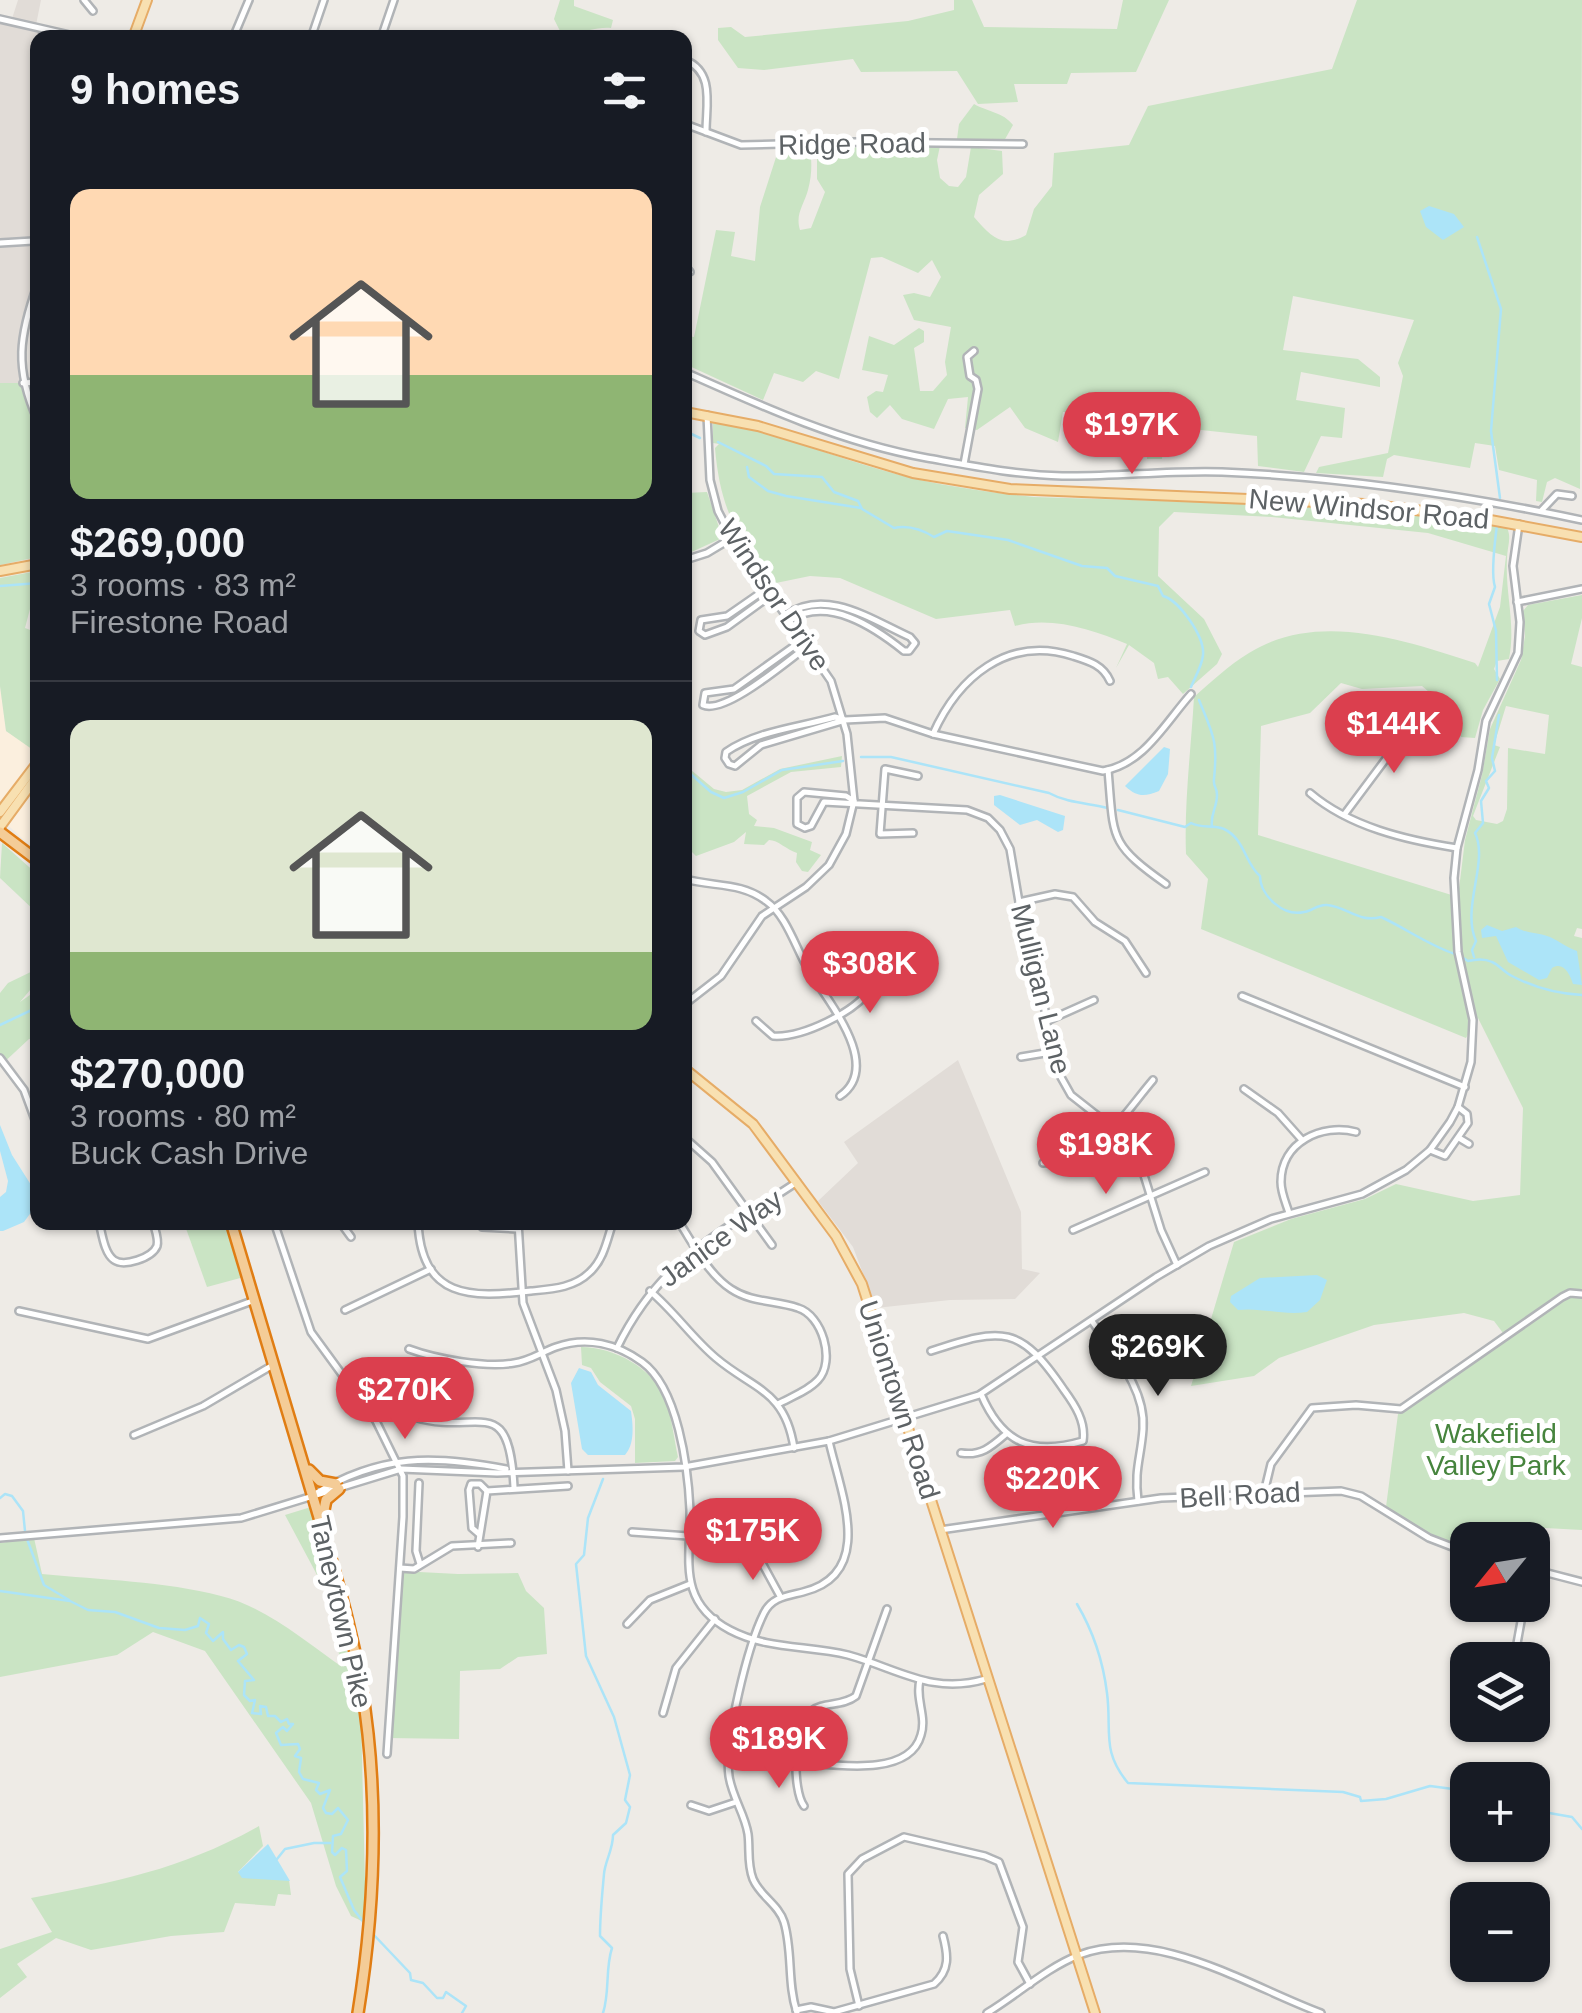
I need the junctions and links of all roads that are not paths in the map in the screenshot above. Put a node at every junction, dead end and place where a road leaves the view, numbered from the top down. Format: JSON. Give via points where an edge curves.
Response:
{"nodes":[{"id":1,"x":84,"y":0,"type":"edge"},
{"id":2,"x":147,"y":0,"type":"edge"},
{"id":3,"x":249,"y":0,"type":"edge"},
{"id":4,"x":324,"y":0,"type":"edge"},
{"id":5,"x":394,"y":0,"type":"edge"},
{"id":6,"x":92,"y":10,"type":"dead end"},
{"id":7,"x":0,"y":19,"type":"edge"},
{"id":8,"x":48,"y":30,"type":"edge"},
{"id":9,"x":137,"y":30,"type":"edge"},
{"id":10,"x":236,"y":30,"type":"edge"},
{"id":11,"x":314,"y":30,"type":"edge"},
{"id":12,"x":384,"y":30,"type":"edge"},
{"id":13,"x":692,"y":64,"type":"edge"},
{"id":14,"x":692,"y":127,"type":"edge"},
{"id":15,"x":706,"y":132,"type":"junction"},
{"id":16,"x":1023,"y":144,"type":"dead end"},
{"id":17,"x":30,"y":241,"type":"edge"},
{"id":18,"x":0,"y":243,"type":"edge"},
{"id":19,"x":30,"y":312,"type":"edge"},
{"id":20,"x":974,"y":350,"type":"dead end"},
{"id":21,"x":692,"y":375,"type":"edge"},
{"id":22,"x":24,"y":383,"type":"junction"},
{"id":23,"x":30,"y":383,"type":"edge"},
{"id":24,"x":30,"y":399,"type":"edge"},
{"id":25,"x":692,"y":413,"type":"edge"},
{"id":26,"x":707,"y":414,"type":"junction"},
{"id":27,"x":964,"y":464,"type":"junction"},
{"id":28,"x":1572,"y":496,"type":"dead end"},
{"id":29,"x":1541,"y":511,"type":"junction"},
{"id":30,"x":1582,"y":520,"type":"edge"},
{"id":31,"x":1518,"y":524,"type":"junction"},
{"id":32,"x":1582,"y":537,"type":"edge"},
{"id":33,"x":732,"y":538,"type":"junction"},
{"id":34,"x":692,"y":558,"type":"edge"},
{"id":35,"x":30,"y":566,"type":"edge"},
{"id":36,"x":0,"y":572,"type":"edge"},
{"id":37,"x":1582,"y":590,"type":"edge"},
{"id":38,"x":769,"y":592,"type":"junction"},
{"id":39,"x":1517,"y":602,"type":"junction"},
{"id":40,"x":788,"y":617,"type":"junction"},
{"id":41,"x":806,"y":642,"type":"junction"},
{"id":42,"x":1110,"y":681,"type":"dead end"},
{"id":43,"x":1191,"y":694,"type":"dead end"},
{"id":44,"x":844,"y":720,"type":"junction"},
{"id":45,"x":1400,"y":727,"type":"dead end"},
{"id":46,"x":933,"y":734,"type":"junction"},
{"id":47,"x":1108,"y":770,"type":"junction"},
{"id":48,"x":30,"y":773,"type":"edge"},
{"id":49,"x":918,"y":776,"type":"dead end"},
{"id":50,"x":30,"y":787,"type":"edge"},
{"id":51,"x":1310,"y":793,"type":"dead end"},
{"id":52,"x":854,"y":801,"type":"junction"},
{"id":53,"x":883,"y":804,"type":"junction"},
{"id":54,"x":0,"y":812,"type":"edge"},
{"id":55,"x":1344,"y":815,"type":"junction"},
{"id":56,"x":0,"y":830,"type":"edge"},
{"id":57,"x":913,"y":833,"type":"dead end"},
{"id":58,"x":1457,"y":848,"type":"junction"},
{"id":59,"x":30,"y":854,"type":"edge"},
{"id":60,"x":692,"y":879,"type":"edge"},
{"id":61,"x":1166,"y":884,"type":"dead end"},
{"id":62,"x":1018,"y":902,"type":"junction"},
{"id":63,"x":774,"y":907,"type":"junction"},
{"id":64,"x":1146,"y":973,"type":"dead end"},
{"id":65,"x":871,"y":988,"type":"dead end"},
{"id":66,"x":1242,"y":996,"type":"dead end"},
{"id":67,"x":692,"y":999,"type":"edge"},
{"id":68,"x":1094,"y":1000,"type":"dead end"},
{"id":69,"x":839,"y":1014,"type":"junction"},
{"id":70,"x":756,"y":1021,"type":"dead end"},
{"id":71,"x":1047,"y":1021,"type":"junction"},
{"id":72,"x":1051,"y":1052,"type":"junction"},
{"id":73,"x":1022,"y":1057,"type":"dead end"},
{"id":74,"x":0,"y":1058,"type":"edge"},
{"id":75,"x":692,"y":1074,"type":"edge"},
{"id":76,"x":1153,"y":1080,"type":"dead end"},
{"id":77,"x":1465,"y":1087,"type":"junction"},
{"id":78,"x":1244,"y":1089,"type":"dead end"},
{"id":79,"x":840,"y":1096,"type":"dead end"},
{"id":80,"x":30,"y":1106,"type":"edge"},
{"id":81,"x":1458,"y":1108,"type":"junction"},
{"id":82,"x":1113,"y":1128,"type":"junction"},
{"id":83,"x":1356,"y":1132,"type":"dead end"},
{"id":84,"x":1460,"y":1138,"type":"junction"},
{"id":85,"x":1302,"y":1140,"type":"junction"},
{"id":86,"x":692,"y":1144,"type":"edge"},
{"id":87,"x":1470,"y":1144,"type":"dead end"},
{"id":88,"x":1430,"y":1150,"type":"junction"},
{"id":89,"x":1043,"y":1163,"type":"dead end"},
{"id":90,"x":1205,"y":1172,"type":"dead end"},
{"id":91,"x":797,"y":1182,"type":"junction"},
{"id":92,"x":1152,"y":1196,"type":"junction"},
{"id":93,"x":750,"y":1213,"type":"junction"},
{"id":94,"x":1289,"y":1214,"type":"junction"},
{"id":95,"x":100,"y":1230,"type":"edge"},
{"id":96,"x":155,"y":1230,"type":"edge"},
{"id":97,"x":233,"y":1230,"type":"edge"},
{"id":98,"x":277,"y":1230,"type":"edge"},
{"id":99,"x":346,"y":1230,"type":"edge"},
{"id":100,"x":419,"y":1230,"type":"edge"},
{"id":101,"x":517,"y":1230,"type":"edge"},
{"id":102,"x":610,"y":1230,"type":"edge"},
{"id":103,"x":684,"y":1230,"type":"edge"},
{"id":104,"x":1073,"y":1230,"type":"dead end"},
{"id":105,"x":351,"y":1236,"type":"dead end"},
{"id":106,"x":772,"y":1245,"type":"dead end"},
{"id":107,"x":696,"y":1249,"type":"junction"},
{"id":108,"x":1177,"y":1265,"type":"junction"},
{"id":109,"x":431,"y":1269,"type":"junction"},
{"id":110,"x":522,"y":1292,"type":"junction"},
{"id":111,"x":650,"y":1292,"type":"junction"},
{"id":112,"x":1582,"y":1294,"type":"edge"},
{"id":113,"x":255,"y":1300,"type":"junction"},
{"id":114,"x":345,"y":1310,"type":"dead end"},
{"id":115,"x":20,"y":1311,"type":"dead end"},
{"id":116,"x":1092,"y":1321,"type":"junction"},
{"id":117,"x":616,"y":1348,"type":"junction"},
{"id":118,"x":410,"y":1349,"type":"dead end"},
{"id":119,"x":930,"y":1351,"type":"dead end"},
{"id":120,"x":542,"y":1353,"type":"junction"},
{"id":121,"x":1041,"y":1356,"type":"junction"},
{"id":122,"x":273,"y":1365,"type":"junction"},
{"id":123,"x":982,"y":1394,"type":"junction"},
{"id":124,"x":778,"y":1404,"type":"junction"},
{"id":125,"x":414,"y":1417,"type":"dead end"},
{"id":126,"x":904,"y":1420,"type":"junction"},
{"id":127,"x":1006,"y":1434,"type":"junction"},
{"id":128,"x":134,"y":1435,"type":"dead end"},
{"id":129,"x":829,"y":1441,"type":"junction"},
{"id":130,"x":794,"y":1448,"type":"junction"},
{"id":131,"x":300,"y":1452,"type":"junction"},
{"id":132,"x":961,"y":1452,"type":"dead end"},
{"id":133,"x":397,"y":1460,"type":"junction"},
{"id":134,"x":684,"y":1467,"type":"junction"},
{"id":135,"x":400,"y":1469,"type":"junction"},
{"id":136,"x":513,"y":1471,"type":"junction"},
{"id":137,"x":568,"y":1471,"type":"junction"},
{"id":138,"x":419,"y":1483,"type":"dead end"},
{"id":139,"x":568,"y":1486,"type":"dead end"},
{"id":140,"x":337,"y":1487,"type":"junction"},
{"id":141,"x":514,"y":1487,"type":"junction"},
{"id":142,"x":487,"y":1491,"type":"junction"},
{"id":143,"x":1264,"y":1493,"type":"junction"},
{"id":144,"x":313,"y":1496,"type":"junction"},
{"id":145,"x":1138,"y":1501,"type":"junction"},
{"id":146,"x":940,"y":1530,"type":"junction"},
{"id":147,"x":632,"y":1532,"type":"dead end"},
{"id":148,"x":325,"y":1533,"type":"junction"},
{"id":149,"x":478,"y":1534,"type":"junction"},
{"id":150,"x":688,"y":1536,"type":"junction"},
{"id":151,"x":0,"y":1538,"type":"edge"},
{"id":152,"x":511,"y":1543,"type":"dead end"},
{"id":153,"x":478,"y":1547,"type":"junction"},
{"id":154,"x":1450,"y":1547,"type":"edge"},
{"id":155,"x":756,"y":1552,"type":"junction"},
{"id":156,"x":420,"y":1564,"type":"junction"},
{"id":157,"x":400,"y":1568,"type":"junction"},
{"id":158,"x":1550,"y":1574,"type":"edge"},
{"id":159,"x":1582,"y":1582,"type":"edge"},
{"id":160,"x":690,"y":1584,"type":"junction"},
{"id":161,"x":781,"y":1597,"type":"junction"},
{"id":162,"x":887,"y":1609,"type":"dead end"},
{"id":163,"x":715,"y":1619,"type":"junction"},
{"id":164,"x":627,"y":1624,"type":"dead end"},
{"id":165,"x":755,"y":1640,"type":"junction"},
{"id":166,"x":870,"y":1662,"type":"junction"},
{"id":167,"x":986,"y":1679,"type":"junction"},
{"id":168,"x":920,"y":1680,"type":"junction"},
{"id":169,"x":663,"y":1713,"type":"dead end"},
{"id":170,"x":387,"y":1754,"type":"dead end"},
{"id":171,"x":728,"y":1760,"type":"junction"},
{"id":172,"x":797,"y":1762,"type":"junction"},
{"id":173,"x":736,"y":1802,"type":"junction"},
{"id":174,"x":692,"y":1805,"type":"dead end"},
{"id":175,"x":804,"y":1806,"type":"dead end"},
{"id":176,"x":943,"y":1936,"type":"dead end"},
{"id":177,"x":1078,"y":1956,"type":"junction"},
{"id":178,"x":1030,"y":1984,"type":"junction"},
{"id":179,"x":859,"y":2006,"type":"junction"},
{"id":180,"x":796,"y":2012,"type":"edge"},
{"id":181,"x":358,"y":2013,"type":"edge"},
{"id":182,"x":987,"y":2013,"type":"edge"},
{"id":183,"x":1095,"y":2013,"type":"edge"},
{"id":184,"x":1321,"y":2013,"type":"edge"}],
"edges":[{"from":1,"to":6,"type":"street"},
{"from":2,"to":9,"type":"main road"},
{"from":3,"to":10,"type":"street"},
{"from":4,"to":11,"type":"street"},
{"from":5,"to":12,"type":"street"},
{"from":7,"to":8,"type":"street"},
{"from":13,"to":15,"type":"street","via":[[705,80]]},
{"from":14,"to":15,"type":"street","name":"Ridge Road"},
{"from":15,"to":16,"type":"street","name":"Ridge Road","via":[[741,145]]},
{"from":17,"to":18,"type":"street"},
{"from":19,"to":22,"type":"street","via":[[22,340]]},
{"from":20,"to":27,"type":"street","via":[[967,366],[978,389]]},
{"from":21,"to":27,"type":"street","via":[[858,441]]},
{"from":22,"to":23,"type":"street"},
{"from":22,"to":24,"type":"street"},
{"from":25,"to":26,"type":"main road","name":"New Windsor Road"},
{"from":26,"to":31,"type":"main road","name":"New Windsor Road","via":[[873,464],[1010,489],[1320,500]]},
{"from":26,"to":33,"type":"street","name":"Windsor Drive","via":[[712,490]]},
{"from":27,"to":29,"type":"street","via":[[1038,475],[1277,476],[1428,490]]},
{"from":28,"to":29,"type":"street","via":[[1557,494]]},
{"from":29,"to":30,"type":"street"},
{"from":31,"to":32,"type":"main road","name":"New Windsor Road"},
{"from":31,"to":39,"type":"street"},
{"from":33,"to":34,"type":"street"},
{"from":33,"to":38,"type":"street","name":"Windsor Drive"},
{"from":35,"to":36,"type":"main road"},
{"from":37,"to":39,"type":"street"},
{"from":38,"to":38,"type":"street","via":[[727,616],[702,620],[699,631],[720,630]]},
{"from":38,"to":40,"type":"street","name":"Windsor Drive"},
{"from":39,"to":58,"type":"street","via":[[1518,653],[1486,721]]},
{"from":40,"to":40,"type":"street","via":[[829,612],[875,630],[904,651],[915,644],[831,604],[807,604]]},
{"from":40,"to":41,"type":"street","name":"Windsor Drive"},
{"from":41,"to":41,"type":"street","via":[[734,689],[704,693],[703,705],[727,703]]},
{"from":41,"to":44,"type":"street","name":"Windsor Drive"},
{"from":42,"to":46,"type":"street","via":[[1102,668],[1066,654],[1012,656],[962,685]]},
{"from":43,"to":47,"type":"street","via":[[1134,759]]},
{"from":44,"to":44,"type":"street","via":[[746,741],[724,757],[735,766],[761,745]]},
{"from":44,"to":46,"type":"street","via":[[884,718]]},
{"from":44,"to":52,"type":"street","name":"Windsor Drive"},
{"from":45,"to":55,"type":"street","via":[[1397,744]]},
{"from":46,"to":47,"type":"street"},
{"from":47,"to":61,"type":"street","via":[[1116,840]]},
{"from":48,"to":54,"type":"main road"},
{"from":49,"to":53,"type":"street","via":[[885,768]]},
{"from":50,"to":56,"type":"main road"},
{"from":51,"to":55,"type":"street"},
{"from":52,"to":52,"type":"street","name":"Mulligan Lane","via":[[804,792],[797,798],[797,824],[811,826],[822,803]]},
{"from":52,"to":53,"type":"street","name":"Mulligan Lane"},
{"from":52,"to":63,"type":"street","name":"Windsor Drive","via":[[829,865]]},
{"from":53,"to":57,"type":"street","via":[[880,834]]},
{"from":53,"to":62,"type":"street","name":"Mulligan Lane","via":[[960,809],[988,818],[1010,849]]},
{"from":55,"to":58,"type":"street"},
{"from":56,"to":59,"type":"highway"},
{"from":58,"to":77,"type":"street","via":[[1459,956],[1473,1020]]},
{"from":60,"to":63,"type":"street","via":[[744,888]]},
{"from":62,"to":64,"type":"street","via":[[1074,897],[1099,925],[1126,941]]},
{"from":62,"to":71,"type":"street","name":"Mulligan Lane","via":[[1037,958]]},
{"from":63,"to":67,"type":"street","name":"Windsor Drive","via":[[721,976]]},
{"from":63,"to":69,"type":"street"},
{"from":65,"to":69,"type":"street"},
{"from":66,"to":77,"type":"street"},
{"from":68,"to":71,"type":"street"},
{"from":69,"to":70,"type":"street","via":[[784,1037]]},
{"from":69,"to":79,"type":"street","via":[[856,1066],[853,1083]]},
{"from":71,"to":72,"type":"street","name":"Mulligan Lane"},
{"from":72,"to":73,"type":"street"},
{"from":72,"to":82,"type":"street","name":"Mulligan Lane","via":[[1066,1089]]},
{"from":74,"to":80,"type":"street"},
{"from":75,"to":91,"type":"main road","name":"Uniontown Road","via":[[743,1113]]},
{"from":76,"to":82,"type":"street"},
{"from":77,"to":81,"type":"street"},
{"from":78,"to":85,"type":"street"},
{"from":81,"to":84,"type":"street","via":[[1468,1119]]},
{"from":81,"to":88,"type":"street"},
{"from":82,"to":89,"type":"street","via":[[1083,1154]]},
{"from":82,"to":92,"type":"street","name":"Mulligan Lane","via":[[1139,1159]]},
{"from":83,"to":85,"type":"street","via":[[1325,1130]]},
{"from":84,"to":87,"type":"street"},
{"from":84,"to":88,"type":"street","via":[[1445,1156]]},
{"from":85,"to":94,"type":"street","via":[[1281,1179]]},
{"from":86,"to":93,"type":"street"},
{"from":88,"to":94,"type":"street","via":[[1378,1187]]},
{"from":90,"to":92,"type":"street"},
{"from":91,"to":93,"type":"street","name":"Janice Way"},
{"from":91,"to":126,"type":"main road","name":"Uniontown Road","via":[[852,1262]]},
{"from":92,"to":104,"type":"street"},
{"from":92,"to":108,"type":"street","name":"Mulligan Lane"},
{"from":93,"to":106,"type":"street"},
{"from":93,"to":107,"type":"street","name":"Janice Way"},
{"from":94,"to":108,"type":"street"},
{"from":95,"to":96,"type":"street","via":[[108,1254],[123,1263],[156,1250]]},
{"from":97,"to":113,"type":"highway","name":"Taneytown Pike"},
{"from":98,"to":133,"type":"street","via":[[311,1332]]},
{"from":99,"to":105,"type":"street"},
{"from":100,"to":109,"type":"street"},
{"from":101,"to":110,"type":"street"},
{"from":102,"to":110,"type":"street","via":[[585,1277]]},
{"from":103,"to":107,"type":"street"},
{"from":107,"to":111,"type":"street","name":"Janice Way"},
{"from":107,"to":124,"type":"street","via":[[738,1294],[796,1307],[815,1320],[826,1355],[823,1374]]},
{"from":108,"to":116,"type":"street"},
{"from":109,"to":110,"type":"street","via":[[469,1295]]},
{"from":109,"to":114,"type":"street"},
{"from":110,"to":120,"type":"street"},
{"from":111,"to":117,"type":"street","name":"Janice Way"},
{"from":111,"to":124,"type":"street","via":[[713,1356]]},
{"from":112,"to":143,"type":"street","via":[[1562,1296],[1401,1409],[1312,1408],[1271,1464]]},
{"from":113,"to":115,"type":"street","via":[[148,1339]]},
{"from":113,"to":122,"type":"highway","name":"Taneytown Pike"},
{"from":116,"to":121,"type":"street"},
{"from":116,"to":145,"type":"street","via":[[1140,1401]]},
{"from":117,"to":120,"type":"street","via":[[583,1342]]},
{"from":117,"to":134,"type":"street","via":[[646,1364],[664,1386]]},
{"from":118,"to":120,"type":"street","via":[[495,1364]]},
{"from":119,"to":121,"type":"street","via":[[997,1335]]},
{"from":120,"to":137,"type":"street","via":[[560,1408]]},
{"from":121,"to":123,"type":"street"},
{"from":121,"to":127,"type":"street","via":[[1079,1414],[1083,1441],[1044,1447]]},
{"from":122,"to":128,"type":"street","via":[[203,1406]]},
{"from":122,"to":131,"type":"highway","name":"Taneytown Pike"},
{"from":123,"to":126,"type":"street"},
{"from":123,"to":127,"type":"street"},
{"from":124,"to":130,"type":"street"},
{"from":125,"to":136,"type":"street","via":[[497,1427],[510,1446]]},
{"from":126,"to":129,"type":"street"},
{"from":126,"to":146,"type":"main road","name":"Uniontown Road"},
{"from":127,"to":132,"type":"street","via":[[985,1450]]},
{"from":129,"to":130,"type":"street"},
{"from":129,"to":161,"type":"street","via":[[849,1527],[845,1559],[825,1583]]},
{"from":130,"to":134,"type":"street"},
{"from":131,"to":140,"type":"highway","via":[[316,1478]]},
{"from":131,"to":144,"type":"highway","name":"Taneytown Pike"},
{"from":133,"to":135,"type":"street"},
{"from":133,"to":136,"type":"street"},
{"from":133,"to":140,"type":"street"},
{"from":134,"to":137,"type":"street"},
{"from":134,"to":150,"type":"street"},
{"from":135,"to":136,"type":"street"},
{"from":135,"to":140,"type":"street"},
{"from":135,"to":157,"type":"street"},
{"from":136,"to":137,"type":"street"},
{"from":136,"to":141,"type":"street"},
{"from":138,"to":156,"type":"street"},
{"from":139,"to":141,"type":"street"},
{"from":140,"to":144,"type":"street"},
{"from":140,"to":148,"type":"highway","via":[[324,1504]]},
{"from":141,"to":142,"type":"street"},
{"from":142,"to":149,"type":"street"},
{"from":142,"to":149,"type":"street","via":[[480,1484],[469,1490]]},
{"from":143,"to":145,"type":"street","name":"Bell Road"},
{"from":143,"to":154,"type":"street","name":"Bell Road","via":[[1352,1493]]},
{"from":144,"to":148,"type":"highway","name":"Taneytown Pike"},
{"from":144,"to":151,"type":"street","via":[[240,1518]]},
{"from":145,"to":146,"type":"street","name":"Bell Road"},
{"from":146,"to":167,"type":"main road","name":"Uniontown Road"},
{"from":147,"to":150,"type":"street"},
{"from":148,"to":181,"type":"highway","name":"Taneytown Pike","via":[[358,1668],[372,1776],[372,1906]]},
{"from":149,"to":153,"type":"street"},
{"from":150,"to":160,"type":"street"},
{"from":152,"to":153,"type":"street"},
{"from":153,"to":156,"type":"street","via":[[452,1546]]},
{"from":155,"to":155,"type":"street","via":[[752,1516],[767,1506],[785,1510],[792,1534]]},
{"from":155,"to":161,"type":"street"},
{"from":156,"to":157,"type":"street"},
{"from":157,"to":170,"type":"street"},
{"from":158,"to":159,"type":"street"},
{"from":160,"to":163,"type":"street"},
{"from":160,"to":164,"type":"street","via":[[650,1600]]},
{"from":161,"to":165,"type":"street","via":[[767,1608]]},
{"from":162,"to":166,"type":"street"},
{"from":163,"to":165,"type":"street"},
{"from":163,"to":169,"type":"street","via":[[676,1668]]},
{"from":165,"to":166,"type":"street"},
{"from":165,"to":171,"type":"street"},
{"from":166,"to":168,"type":"street"},
{"from":166,"to":172,"type":"street","via":[[852,1700],[804,1718]]},
{"from":167,"to":168,"type":"street","via":[[951,1686]]},
{"from":167,"to":177,"type":"main road","name":"Uniontown Road"},
{"from":168,"to":172,"type":"street","via":[[922,1732],[902,1755],[869,1767]]},
{"from":171,"to":172,"type":"street"},
{"from":171,"to":173,"type":"street"},
{"from":172,"to":175,"type":"street"},
{"from":173,"to":174,"type":"street","via":[[708,1810]]},
{"from":173,"to":180,"type":"street","via":[[748,1830],[753,1879],[784,1920]]},
{"from":176,"to":179,"type":"street","via":[[947,1964],[938,1981]]},
{"from":177,"to":178,"type":"street"},
{"from":177,"to":183,"type":"main road","name":"Uniontown Road"},
{"from":177,"to":184,"type":"street","via":[[1129,1946],[1163,1950]]},
{"from":178,"to":179,"type":"street","via":[[1018,1962],[1022,1922],[998,1862],[904,1837],[848,1874],[850,1968]]},
{"from":178,"to":182,"type":"street"},
{"from":179,"to":180,"type":"street"}]}
